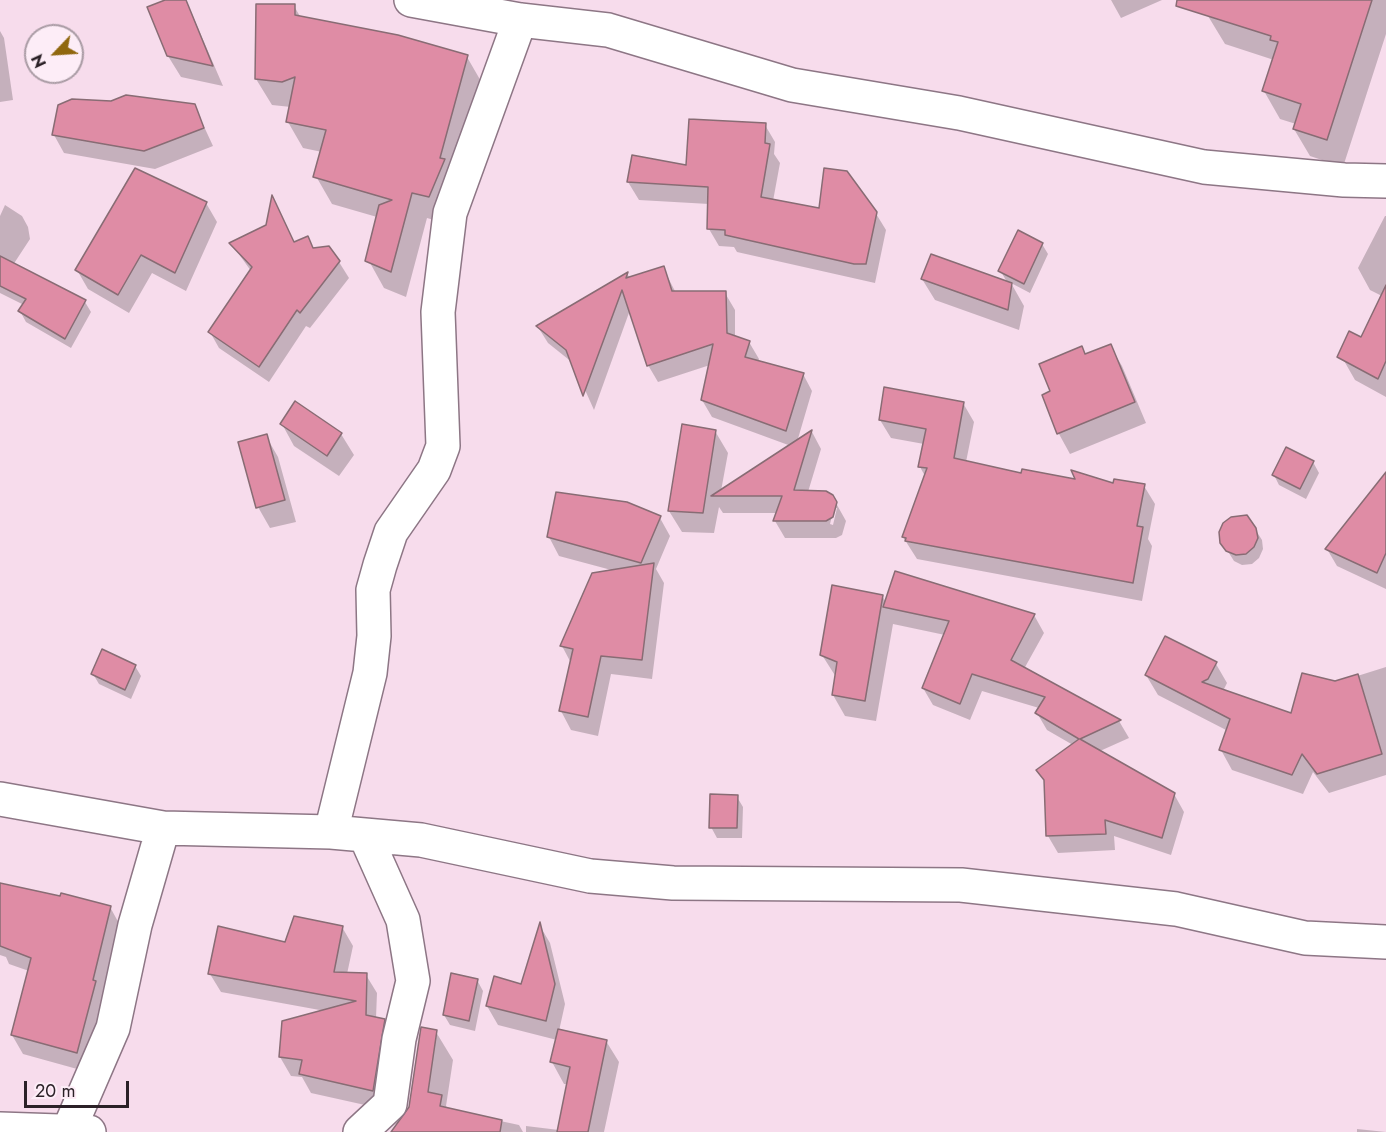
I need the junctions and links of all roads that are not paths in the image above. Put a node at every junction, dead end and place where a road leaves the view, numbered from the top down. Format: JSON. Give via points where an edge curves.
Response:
{"nodes":[{"id":1,"x":411,"y":0,"type":"edge"},
{"id":2,"x":520,"y":20,"type":"junction"},
{"id":3,"x":1386,"y":181,"type":"edge"},
{"id":4,"x":0,"y":799,"type":"edge"},
{"id":5,"x":163,"y":828,"type":"junction"},
{"id":6,"x":331,"y":832,"type":"junction"},
{"id":7,"x":365,"y":835,"type":"junction"},
{"id":8,"x":1386,"y":942,"type":"edge"},
{"id":9,"x":0,"y":1128,"type":"edge"},
{"id":10,"x":75,"y":1132,"type":"edge"},
{"id":11,"x":360,"y":1132,"type":"edge"}],
"edges":[{"from":1,"to":2,"type":"street"},
{"from":2,"to":3,"type":"street","via":[[608,30],[792,84],[958,113],[1204,167]]},
{"from":2,"to":6,"type":"street","via":[[450,213],[438,312],[442,446],[434,470],[391,532],[377,573],[370,673]]},
{"from":4,"to":5,"type":"street"},
{"from":5,"to":6,"type":"street"},
{"from":5,"to":10,"type":"street","via":[[135,925],[113,1028]]},
{"from":6,"to":7,"type":"street"},
{"from":7,"to":8,"type":"street","via":[[420,840],[590,876],[673,883],[961,885],[1176,909],[1305,938]]},
{"from":7,"to":11,"type":"street","via":[[404,920],[413,981],[399,1039],[390,1104]]},
{"from":9,"to":10,"type":"street"}]}
